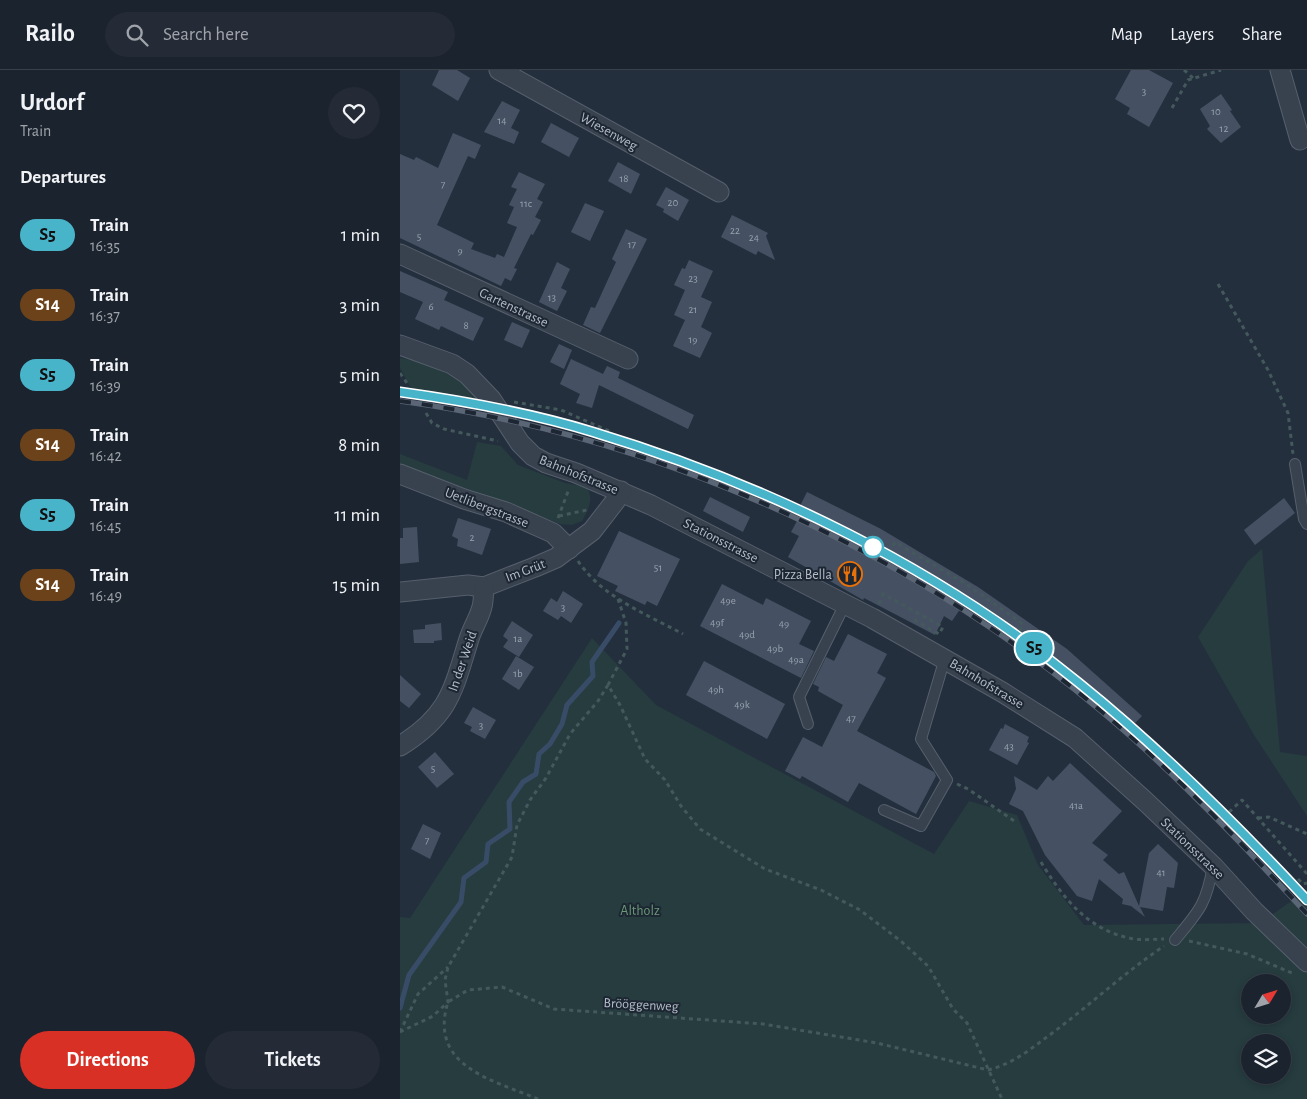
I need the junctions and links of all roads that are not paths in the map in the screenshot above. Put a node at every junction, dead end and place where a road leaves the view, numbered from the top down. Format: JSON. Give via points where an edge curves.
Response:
{"nodes":[{"id":1,"x":499,"y":70,"type":"edge"},
{"id":2,"x":1280,"y":70,"type":"edge"},
{"id":3,"x":1300,"y":140,"type":"dead end"},
{"id":4,"x":719,"y":192,"type":"dead end"},
{"id":5,"x":400,"y":254,"type":"edge"},
{"id":6,"x":400,"y":346,"type":"edge"},
{"id":7,"x":628,"y":359,"type":"dead end"},
{"id":8,"x":1295,"y":464,"type":"road end"},
{"id":9,"x":400,"y":474,"type":"edge"},
{"id":10,"x":621,"y":491,"type":"junction"},
{"id":11,"x":651,"y":505,"type":"joint"},
{"id":12,"x":1307,"y":524,"type":"edge"},
{"id":13,"x":569,"y":549,"type":"junction"},
{"id":14,"x":484,"y":587,"type":"junction"},
{"id":15,"x":400,"y":592,"type":"edge"},
{"id":16,"x":845,"y":604,"type":"junction"},
{"id":17,"x":901,"y":623,"type":"joint"},
{"id":18,"x":945,"y":658,"type":"junction"},
{"id":19,"x":808,"y":724,"type":"dead end"},
{"id":20,"x":1075,"y":738,"type":"joint"},
{"id":21,"x":400,"y":746,"type":"edge"},
{"id":22,"x":884,"y":810,"type":"dead end"},
{"id":23,"x":1213,"y":866,"type":"junction"},
{"id":24,"x":1175,"y":940,"type":"road end"},
{"id":25,"x":1302,"y":968,"type":"edge"}],
"edges":[{"from":1,"to":4,"type":"street","name":"Wiesenweg"},
{"from":2,"to":3,"type":"street"},
{"from":5,"to":7,"type":"street","name":"Gartenstrasse"},
{"from":6,"to":10,"type":"street","name":"Bahnhofstrasse","via":[[452,364],[467,374],[491,399],[520,444],[533,456]]},
{"from":8,"to":12,"type":"lane"},
{"from":9,"to":13,"type":"street","name":"Uetlibergstrasse","via":[[545,529]]},
{"from":10,"to":11,"type":"street","name":"Bahnhofstrasse"},
{"from":10,"to":13,"type":"street","name":"Im Grüt","via":[[592,532]]},
{"from":11,"to":16,"type":"street","name":"Stationsstrasse"},
{"from":13,"to":14,"type":"street","name":"Im Grüt","via":[[535,567]]},
{"from":14,"to":15,"type":"street","name":"Im Grüt","via":[[468,585]]},
{"from":14,"to":21,"type":"street","name":"In der Weid","via":[[482,608],[469,638],[456,685],[432,722]]},
{"from":16,"to":17,"type":"street","name":"Stationsstrasse"},
{"from":16,"to":19,"type":"lane","via":[[799,697]]},
{"from":17,"to":18,"type":"street","name":"Bahnhofstrasse"},
{"from":18,"to":20,"type":"street","name":"Bahnhofstrasse"},
{"from":18,"to":22,"type":"lane","via":[[921,739],[948,780],[921,826]]},
{"from":20,"to":23,"type":"street","name":"Stationsstrasse"},
{"from":23,"to":24,"type":"lane","via":[[1202,908]]},
{"from":23,"to":25,"type":"street","name":"Stationsstrasse"}]}
